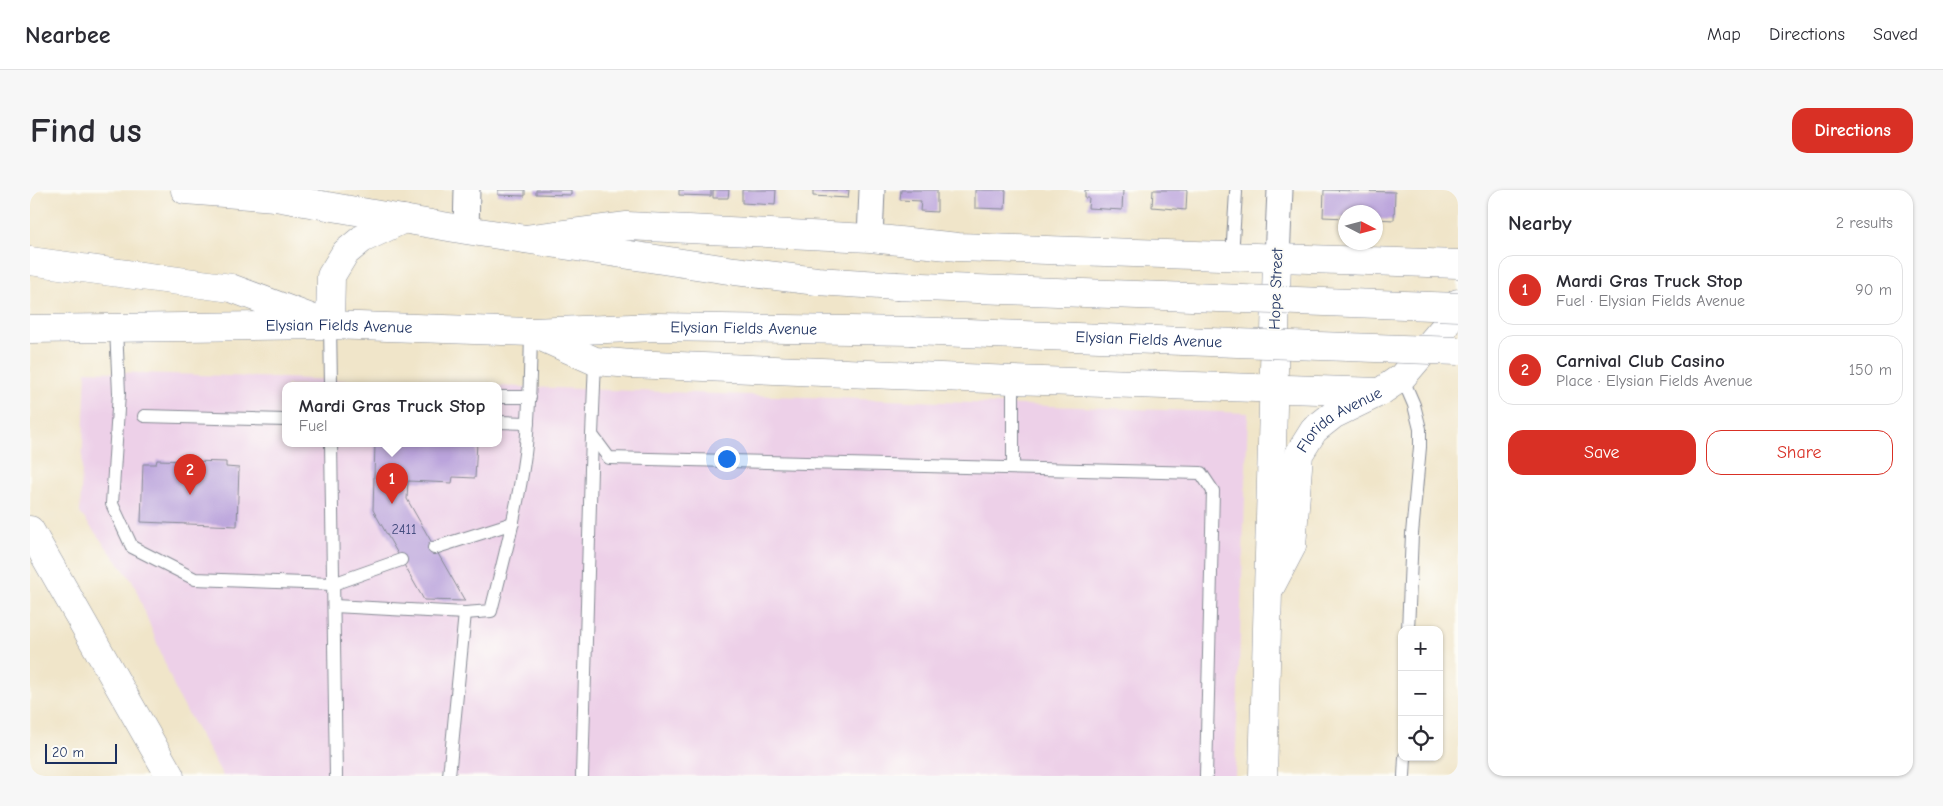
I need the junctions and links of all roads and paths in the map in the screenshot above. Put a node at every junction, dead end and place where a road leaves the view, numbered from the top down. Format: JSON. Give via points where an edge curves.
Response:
{"nodes":[{"id":1,"x":185,"y":190,"type":"edge"},
{"id":2,"x":246,"y":190,"type":"edge"},
{"id":3,"x":468,"y":190,"type":"edge"},
{"id":4,"x":872,"y":190,"type":"edge"},
{"id":5,"x":1280,"y":190,"type":"edge"},
{"id":6,"x":1236,"y":192,"type":"dead end"},
{"id":7,"x":275,"y":197,"type":"junction"},
{"id":8,"x":404,"y":219,"type":"junction"},
{"id":9,"x":466,"y":230,"type":"junction"},
{"id":10,"x":870,"y":238,"type":"junction"},
{"id":11,"x":526,"y":239,"type":"junction"},
{"id":12,"x":1232,"y":257,"type":"junction"},
{"id":13,"x":1277,"y":259,"type":"junction"},
{"id":14,"x":30,"y":261,"type":"edge"},
{"id":15,"x":1458,"y":264,"type":"edge"},
{"id":16,"x":1458,"y":302,"type":"edge"},
{"id":17,"x":1458,"y":307,"type":"edge"},
{"id":18,"x":330,"y":325,"type":"junction"},
{"id":19,"x":116,"y":329,"type":"junction"},
{"id":20,"x":32,"y":331,"type":"edge"},
{"id":21,"x":531,"y":332,"type":"junction"},
{"id":22,"x":1458,"y":351,"type":"edge"},
{"id":23,"x":595,"y":361,"type":"junction"},
{"id":24,"x":1013,"y":380,"type":"junction"},
{"id":25,"x":331,"y":382,"type":"edge"},
{"id":26,"x":1391,"y":384,"type":"junction"},
{"id":27,"x":1274,"y":388,"type":"junction"},
{"id":28,"x":502,"y":396,"type":"edge"},
{"id":29,"x":530,"y":397,"type":"junction"},
{"id":30,"x":144,"y":416,"type":"dead end"},
{"id":31,"x":282,"y":420,"type":"edge"},
{"id":32,"x":502,"y":422,"type":"edge"},
{"id":33,"x":528,"y":423,"type":"junction"},
{"id":34,"x":592,"y":435,"type":"junction"},
{"id":35,"x":331,"y":447,"type":"edge"},
{"id":36,"x":1013,"y":468,"type":"junction"},
{"id":37,"x":513,"y":523,"type":"junction"},
{"id":38,"x":30,"y":530,"type":"edge"},
{"id":39,"x":434,"y":548,"type":"dead end"},
{"id":40,"x":401,"y":560,"type":"dead end"},
{"id":41,"x":333,"y":584,"type":"junction"},
{"id":42,"x":1268,"y":592,"type":"junction"},
{"id":43,"x":334,"y":606,"type":"junction"},
{"id":44,"x":465,"y":613,"type":"junction"},
{"id":45,"x":1408,"y":626,"type":"edge"},
{"id":46,"x":1405,"y":761,"type":"edge"},
{"id":47,"x":170,"y":776,"type":"edge"},
{"id":48,"x":336,"y":776,"type":"edge"},
{"id":49,"x":449,"y":776,"type":"edge"},
{"id":50,"x":582,"y":776,"type":"edge"},
{"id":51,"x":1206,"y":776,"type":"edge"},
{"id":52,"x":1263,"y":776,"type":"edge"},
{"id":53,"x":1404,"y":776,"type":"edge"}],
"edges":[{"from":1,"to":7,"type":"main road"},
{"from":2,"to":7,"type":"main road"},
{"from":3,"to":9,"type":"street"},
{"from":4,"to":10,"type":"street"},
{"from":5,"to":13,"type":"street","name":"Hope Street"},
{"from":6,"to":12,"type":"lane"},
{"from":7,"to":8,"type":"main road"},
{"from":8,"to":9,"type":"main road"},
{"from":8,"to":18,"type":"main road","via":[[362,239],[345,253],[330,276]]},
{"from":9,"to":11,"type":"main road"},
{"from":10,"to":11,"type":"main road","via":[[627,226]]},
{"from":10,"to":12,"type":"main road","via":[[958,247]]},
{"from":11,"to":17,"type":"main road","bridge":true,"via":[[817,281]]},
{"from":12,"to":13,"type":"main road"},
{"from":13,"to":15,"type":"main road"},
{"from":13,"to":27,"type":"main road","name":"Hope Street"},
{"from":14,"to":18,"type":"main road","via":[[232,288]]},
{"from":16,"to":26,"type":"main road","name":"Florida Avenue","via":[[1443,329]]},
{"from":18,"to":19,"type":"main road","name":"Elysian Fields Avenue"},
{"from":18,"to":21,"type":"main road","name":"Elysian Fields Avenue"},
{"from":18,"to":25,"type":"lane"},
{"from":19,"to":20,"type":"main road","name":"Elysian Fields Avenue"},
{"from":19,"to":41,"type":"lane","via":[[120,393],[112,504],[132,547],[195,579]]},
{"from":21,"to":22,"type":"main road","name":"Elysian Fields Avenue","bridge":true,"via":[[658,327],[911,331]]},
{"from":21,"to":23,"type":"main road"},
{"from":21,"to":29,"type":"lane"},
{"from":23,"to":24,"type":"main road"},
{"from":23,"to":34,"type":"lane"},
{"from":24,"to":27,"type":"main road"},
{"from":24,"to":36,"type":"lane"},
{"from":26,"to":27,"type":"main road"},
{"from":26,"to":42,"type":"main road","name":"Florida Avenue","via":[[1333,414],[1314,430],[1298,454],[1292,546]]},
{"from":26,"to":45,"type":"lane","via":[[1414,405],[1420,429]]},
{"from":27,"to":42,"type":"main road","name":"Florida Avenue"},
{"from":28,"to":29,"type":"lane"},
{"from":29,"to":33,"type":"lane"},
{"from":30,"to":31,"type":"lane"},
{"from":32,"to":33,"type":"lane"},
{"from":33,"to":37,"type":"lane"},
{"from":34,"to":36,"type":"lane","via":[[609,458]]},
{"from":34,"to":50,"type":"lane"},
{"from":35,"to":41,"type":"lane"},
{"from":36,"to":51,"type":"lane","via":[[1201,473],[1213,491]]},
{"from":37,"to":39,"type":"lane"},
{"from":37,"to":44,"type":"lane","via":[[491,611]]},
{"from":38,"to":47,"type":"main road"},
{"from":40,"to":41,"type":"lane"},
{"from":41,"to":43,"type":"lane"},
{"from":42,"to":52,"type":"main road","name":"Florida Avenue"},
{"from":43,"to":44,"type":"lane"},
{"from":43,"to":48,"type":"lane"},
{"from":44,"to":49,"type":"lane"},
{"from":46,"to":53,"type":"lane"}]}
